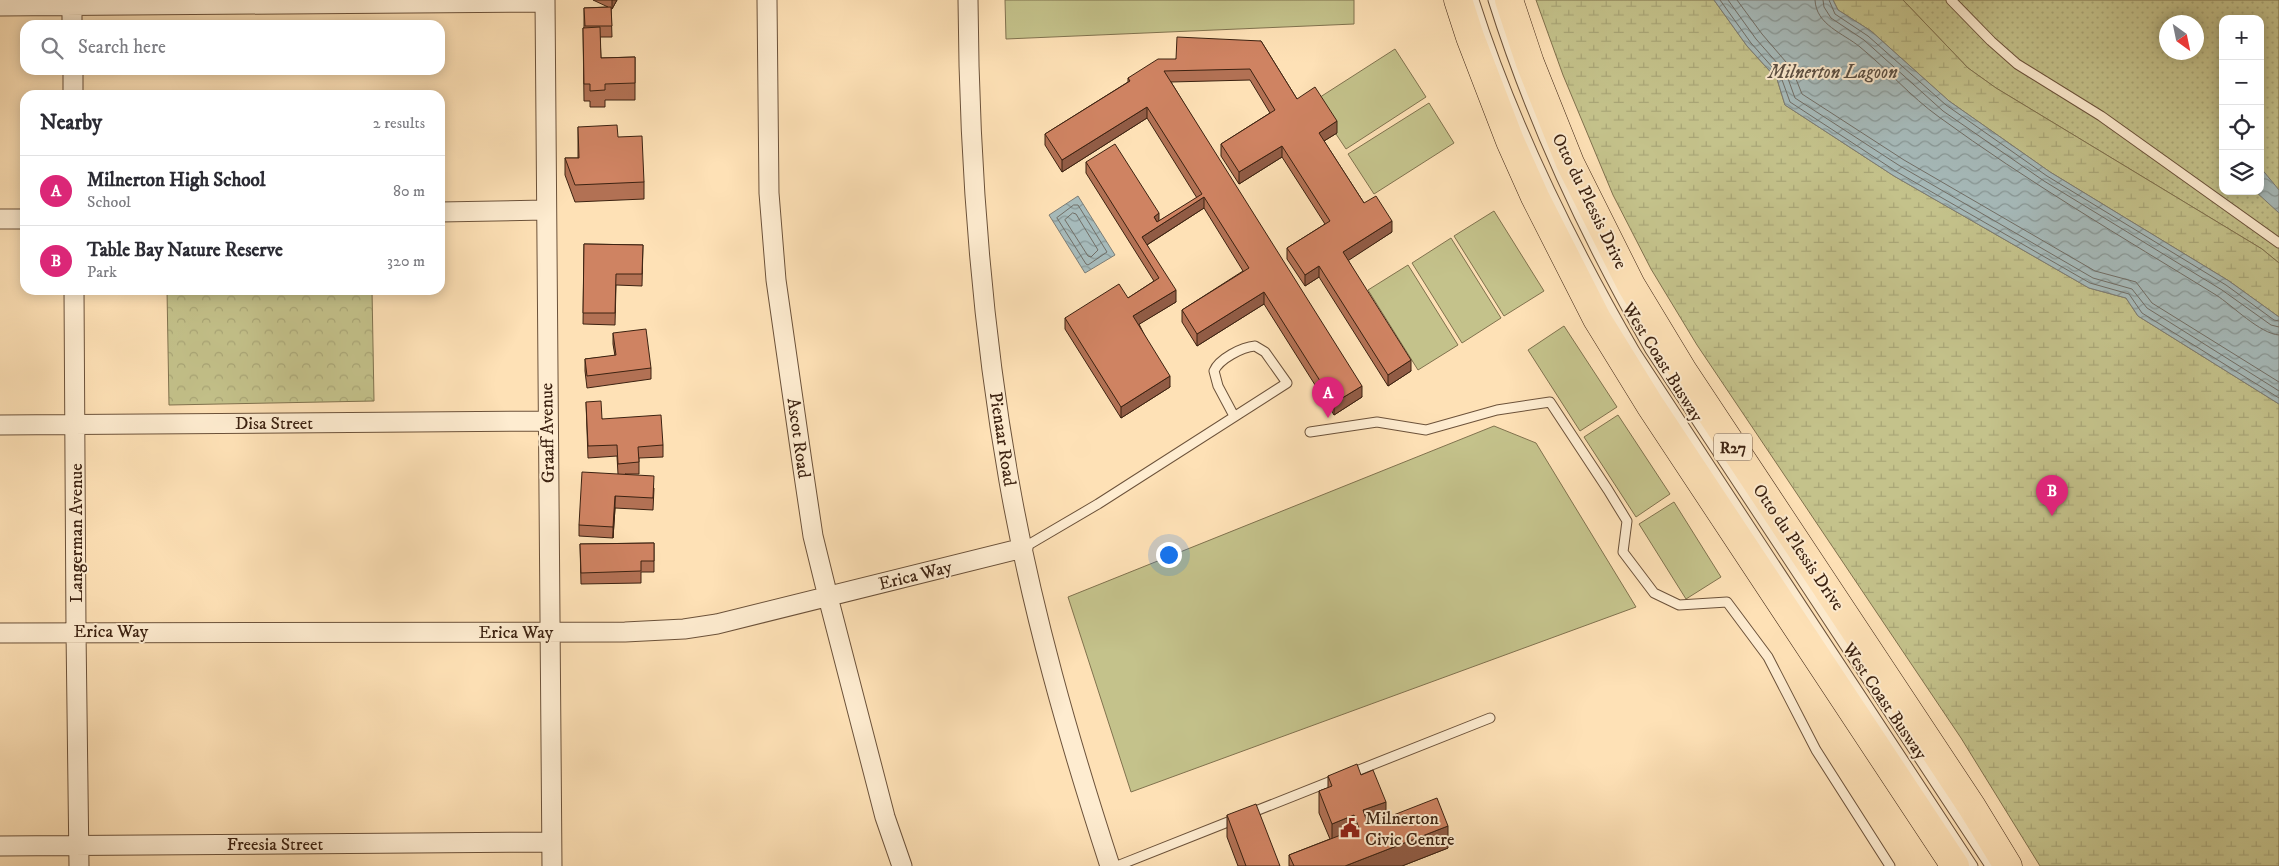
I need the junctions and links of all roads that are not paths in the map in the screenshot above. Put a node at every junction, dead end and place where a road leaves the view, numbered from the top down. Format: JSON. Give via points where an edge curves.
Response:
{"nodes":[{"id":1,"x":767,"y":0,"type":"edge"},
{"id":2,"x":968,"y":0,"type":"edge"},
{"id":3,"x":1458,"y":0,"type":"edge"},
{"id":4,"x":1474,"y":0,"type":"edge"},
{"id":5,"x":1493,"y":0,"type":"edge"},
{"id":6,"x":1509,"y":0,"type":"edge"},
{"id":7,"x":1951,"y":0,"type":"edge"},
{"id":8,"x":545,"y":1,"type":"edge"},
{"id":9,"x":72,"y":3,"type":"edge"},
{"id":10,"x":0,"y":6,"type":"edge"},
{"id":11,"x":72,"y":20,"type":"edge"},
{"id":12,"x":73,"y":75,"type":"edge"},
{"id":13,"x":73,"y":90,"type":"edge"},
{"id":14,"x":545,"y":210,"type":"junction"},
{"id":15,"x":445,"y":212,"type":"edge"},
{"id":16,"x":0,"y":219,"type":"edge"},
{"id":17,"x":20,"y":219,"type":"edge"},
{"id":18,"x":2279,"y":243,"type":"edge"},
{"id":19,"x":74,"y":295,"type":"edge"},
{"id":20,"x":1234,"y":416,"type":"junction"},
{"id":21,"x":547,"y":422,"type":"junction"},
{"id":22,"x":76,"y":424,"type":"junction"},
{"id":23,"x":0,"y":425,"type":"edge"},
{"id":24,"x":1310,"y":432,"type":"dead end"},
{"id":25,"x":1023,"y":548,"type":"junction"},
{"id":26,"x":828,"y":597,"type":"junction"},
{"id":27,"x":76,"y":631,"type":"junction"},
{"id":28,"x":550,"y":632,"type":"junction"},
{"id":29,"x":0,"y":633,"type":"edge"},
{"id":30,"x":1490,"y":718,"type":"dead end"},
{"id":31,"x":550,"y":842,"type":"junction"},
{"id":32,"x":79,"y":845,"type":"junction"},
{"id":33,"x":0,"y":846,"type":"edge"},
{"id":34,"x":80,"y":866,"type":"edge"},
{"id":35,"x":552,"y":866,"type":"edge"},
{"id":36,"x":902,"y":866,"type":"edge"},
{"id":37,"x":1110,"y":866,"type":"edge"},
{"id":38,"x":1117,"y":866,"type":"edge"},
{"id":39,"x":1890,"y":866,"type":"edge"},
{"id":40,"x":1955,"y":866,"type":"edge"},
{"id":41,"x":1973,"y":866,"type":"edge"},
{"id":42,"x":1990,"y":866,"type":"edge"},
{"id":43,"x":2008,"y":866,"type":"edge"}],
"edges":[{"from":1,"to":26,"type":"street","name":"Ascot Road","via":[[769,193],[776,280],[812,527]]},
{"from":2,"to":25,"type":"street","name":"Pienaar Road","via":[[968,70],[978,252],[999,417]]},
{"from":3,"to":40,"type":"main road","number":"R27","via":[[1517,157],[1597,319],[1650,405]]},
{"from":4,"to":41,"type":"lane","name":"West Coast Busway","via":[[1490,51],[1525,136],[1562,217],[1634,351]]},
{"from":5,"to":42,"type":"lane","name":"West Coast Busway","via":[[1538,126],[1618,293],[1656,358]]},
{"from":6,"to":43,"type":"main road","name":"Otto du Plessis Drive","number":"R27","via":[[1570,163],[1635,292],[1683,371]]},
{"from":7,"to":18,"type":"lane","via":[[2017,64],[2101,116]]},
{"from":8,"to":9,"type":"street"},
{"from":8,"to":14,"type":"street","name":"Graaff Avenue"},
{"from":9,"to":10,"type":"street"},
{"from":9,"to":11,"type":"street"},
{"from":12,"to":13,"type":"street"},
{"from":14,"to":15,"type":"street"},
{"from":14,"to":21,"type":"street","name":"Graaff Avenue"},
{"from":16,"to":17,"type":"street"},
{"from":19,"to":22,"type":"street","name":"Langerman Avenue"},
{"from":20,"to":20,"type":"lane","via":[[1287,383],[1265,352],[1255,346],[1240,350],[1220,362],[1214,371]]},
{"from":20,"to":25,"type":"lane"},
{"from":21,"to":22,"type":"street","name":"Disa Street"},
{"from":21,"to":28,"type":"street","name":"Graaff Avenue"},
{"from":22,"to":23,"type":"street","name":"Disa Street"},
{"from":22,"to":27,"type":"street","name":"Langerman Avenue"},
{"from":24,"to":39,"type":"lane","via":[[1376,422],[1426,430],[1497,410],[1550,402],[1626,521],[1623,552],[1654,594],[1679,605],[1727,602],[1768,657],[1816,750]]},
{"from":25,"to":26,"type":"street","name":"Erica Way"},
{"from":25,"to":37,"type":"street","name":"Pienaar Road","via":[[1052,675]]},
{"from":26,"to":28,"type":"street","name":"Erica Way","via":[[684,629]]},
{"from":26,"to":36,"type":"street","name":"Ascot Road","via":[[885,817]]},
{"from":27,"to":28,"type":"street","name":"Erica Way"},
{"from":27,"to":29,"type":"street","name":"Erica Way"},
{"from":27,"to":32,"type":"street","name":"Langerman Avenue"},
{"from":28,"to":31,"type":"street","name":"Graaff Avenue"},
{"from":30,"to":38,"type":"lane"},
{"from":31,"to":32,"type":"street","name":"Freesia Street"},
{"from":31,"to":35,"type":"street","name":"Graaff Avenue"},
{"from":32,"to":33,"type":"street","name":"Freesia Street"},
{"from":32,"to":34,"type":"street","name":"Langerman Avenue"}]}
